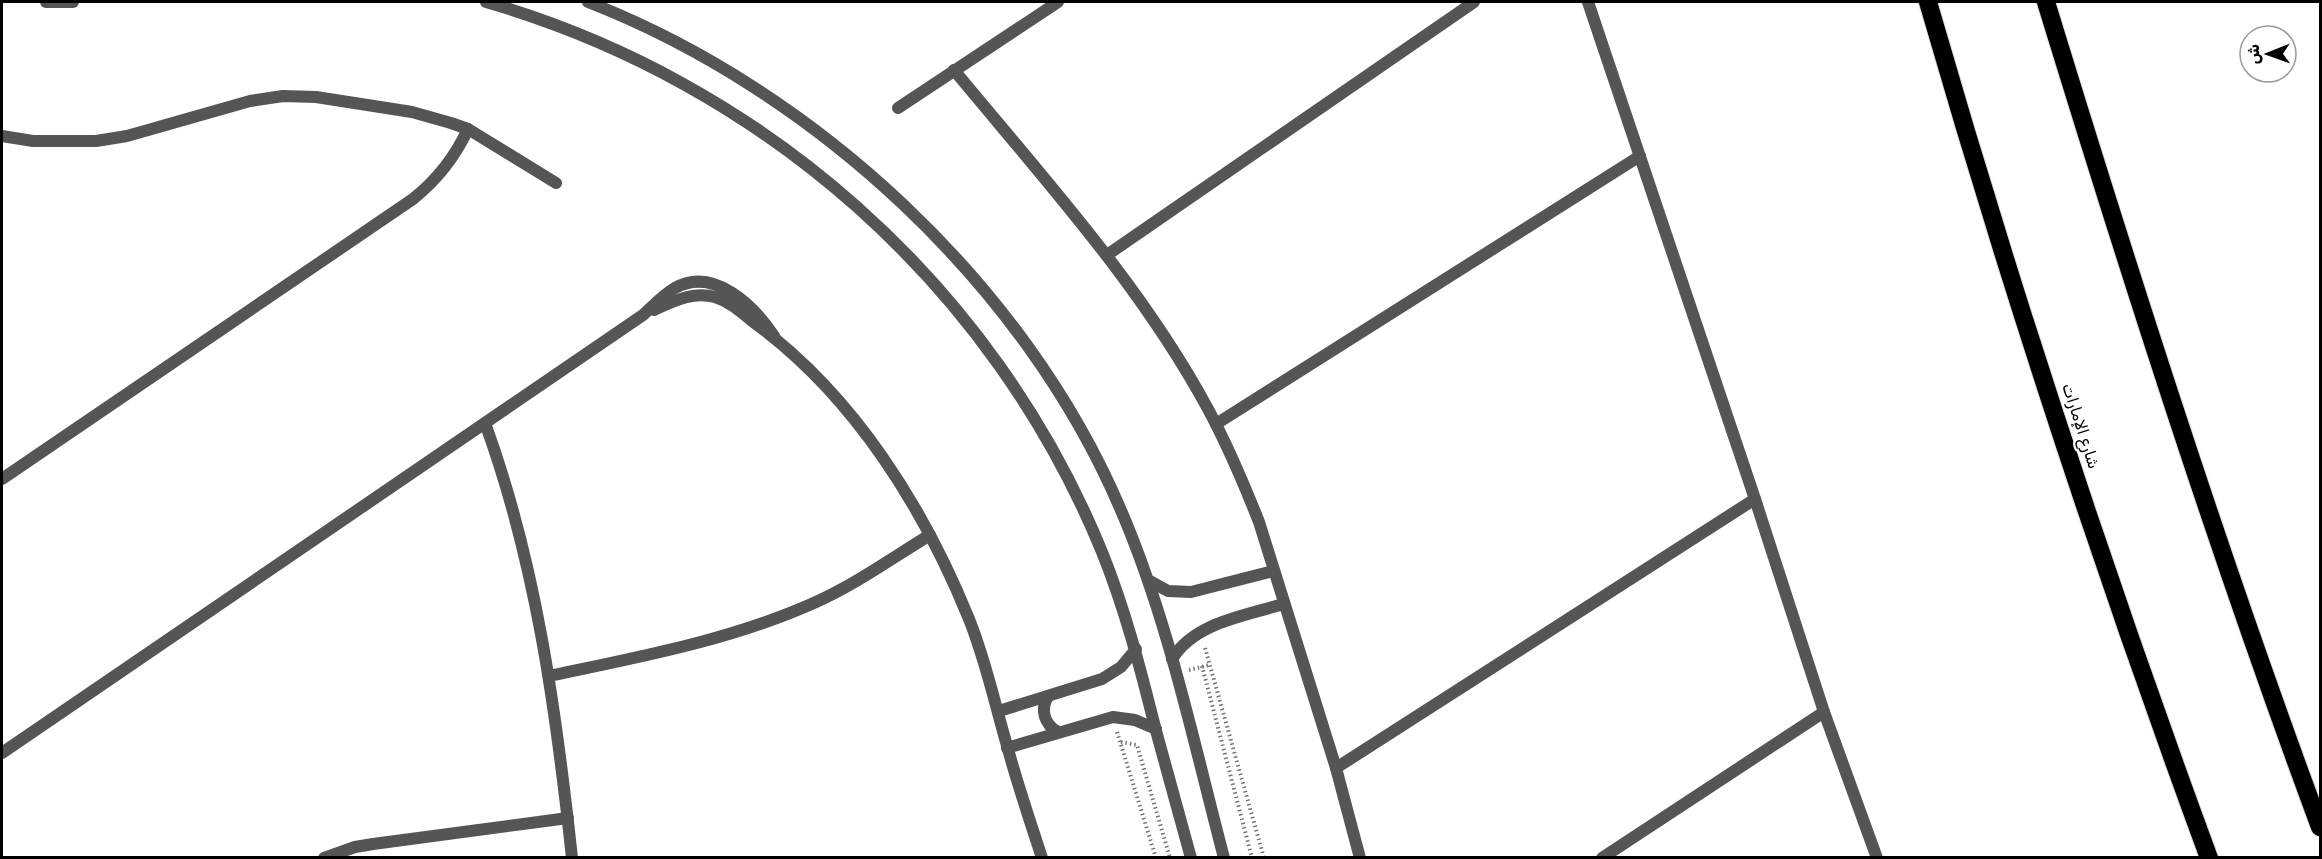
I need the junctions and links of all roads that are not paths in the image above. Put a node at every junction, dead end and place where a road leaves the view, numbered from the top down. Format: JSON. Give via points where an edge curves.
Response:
{"nodes":[{"id":1,"x":46,"y":2,"type":"edge"},
{"id":2,"x":73,"y":2,"type":"edge"},
{"id":3,"x":486,"y":2,"type":"edge"},
{"id":4,"x":588,"y":2,"type":"edge"},
{"id":5,"x":1058,"y":2,"type":"edge"},
{"id":6,"x":1474,"y":2,"type":"edge"},
{"id":7,"x":1588,"y":2,"type":"edge"},
{"id":8,"x":1928,"y":2,"type":"edge"},
{"id":9,"x":2046,"y":2,"type":"edge"},
{"id":10,"x":954,"y":70,"type":"junction"},
{"id":11,"x":898,"y":108,"type":"dead end"},
{"id":12,"x":468,"y":129,"type":"junction"},
{"id":13,"x":2,"y":136,"type":"edge"},
{"id":14,"x":1640,"y":156,"type":"junction"},
{"id":15,"x":556,"y":183,"type":"dead end"},
{"id":16,"x":1107,"y":255,"type":"junction"},
{"id":17,"x":485,"y":423,"type":"junction"},
{"id":18,"x":1216,"y":424,"type":"junction"},
{"id":19,"x":3,"y":475,"type":"edge"},
{"id":20,"x":1755,"y":499,"type":"junction"},
{"id":21,"x":930,"y":535,"type":"junction"},
{"id":22,"x":1273,"y":571,"type":"junction"},
{"id":23,"x":1148,"y":580,"type":"junction"},
{"id":24,"x":1283,"y":604,"type":"junction"},
{"id":25,"x":1136,"y":649,"type":"junction"},
{"id":26,"x":1172,"y":659,"type":"junction"},
{"id":27,"x":549,"y":676,"type":"junction"},
{"id":28,"x":1048,"y":696,"type":"junction"},
{"id":29,"x":999,"y":711,"type":"junction"},
{"id":30,"x":1824,"y":712,"type":"junction"},
{"id":31,"x":1156,"y":729,"type":"junction"},
{"id":32,"x":1058,"y":732,"type":"junction"},
{"id":33,"x":1007,"y":748,"type":"junction"},
{"id":34,"x":2,"y":753,"type":"edge"},
{"id":35,"x":1336,"y":768,"type":"junction"},
{"id":36,"x":568,"y":818,"type":"junction"},
{"id":37,"x":2320,"y":827,"type":"edge"},
{"id":38,"x":324,"y":858,"type":"edge"},
{"id":39,"x":572,"y":858,"type":"edge"},
{"id":40,"x":1042,"y":858,"type":"edge"},
{"id":41,"x":1191,"y":858,"type":"edge"},
{"id":42,"x":1224,"y":858,"type":"edge"},
{"id":43,"x":1360,"y":858,"type":"edge"},
{"id":44,"x":1602,"y":858,"type":"edge"},
{"id":45,"x":1877,"y":858,"type":"edge"},
{"id":46,"x":2209,"y":858,"type":"edge"}],
"edges":[{"from":1,"to":2,"type":"street"},
{"from":3,"to":25,"type":"street","via":[[588,38],[710,99],[822,177],[891,237],[982,339],[1036,420],[1097,542]]},
{"from":4,"to":23,"type":"street","via":[[658,33],[752,86],[863,169],[954,256],[1009,320],[1059,392],[1102,468]]},
{"from":5,"to":10,"type":"street"},
{"from":6,"to":16,"type":"street"},
{"from":7,"to":14,"type":"street"},
{"from":8,"to":46,"type":"highway","name":"شارع الإمارات","via":[[2061,428]]},
{"from":9,"to":37,"type":"highway","via":[[2168,392]]},
{"from":10,"to":11,"type":"street"},
{"from":10,"to":16,"type":"street"},
{"from":12,"to":13,"type":"street","via":[[412,112],[299,95],[250,101],[96,141],[43,142]]},
{"from":12,"to":15,"type":"street"},
{"from":12,"to":19,"type":"street","via":[[440,175],[413,199]]},
{"from":14,"to":18,"type":"street"},
{"from":14,"to":20,"type":"street"},
{"from":16,"to":18,"type":"street","via":[[1169,345]]},
{"from":17,"to":21,"type":"street","via":[[643,315],[676,299],[714,297],[774,336],[826,387],[855,421]]},
{"from":17,"to":27,"type":"street","via":[[519,532]]},
{"from":17,"to":34,"type":"street"},
{"from":18,"to":22,"type":"street","via":[[1259,522]]},
{"from":20,"to":30,"type":"street"},
{"from":20,"to":35,"type":"street"},
{"from":21,"to":27,"type":"street","via":[[843,589],[786,614],[665,651]]},
{"from":21,"to":29,"type":"street","via":[[969,621]]},
{"from":22,"to":23,"type":"street","via":[[1191,592],[1168,591]]},
{"from":22,"to":24,"type":"street"},
{"from":23,"to":26,"type":"street"},
{"from":24,"to":26,"type":"street","via":[[1201,630]]},
{"from":24,"to":35,"type":"street"},
{"from":25,"to":28,"type":"street","via":[[1121,667],[1102,679]]},
{"from":25,"to":31,"type":"street"},
{"from":26,"to":42,"type":"street"},
{"from":27,"to":36,"type":"street"},
{"from":28,"to":29,"type":"street"},
{"from":28,"to":32,"type":"street","via":[[1044,717]]},
{"from":29,"to":33,"type":"street"},
{"from":30,"to":44,"type":"street"},
{"from":30,"to":45,"type":"street"},
{"from":31,"to":32,"type":"street","via":[[1135,720],[1113,717]]},
{"from":31,"to":41,"type":"street"},
{"from":32,"to":33,"type":"street"},
{"from":33,"to":40,"type":"street"},
{"from":35,"to":43,"type":"street"},
{"from":36,"to":38,"type":"street","via":[[373,844]]},
{"from":36,"to":39,"type":"street"}]}
